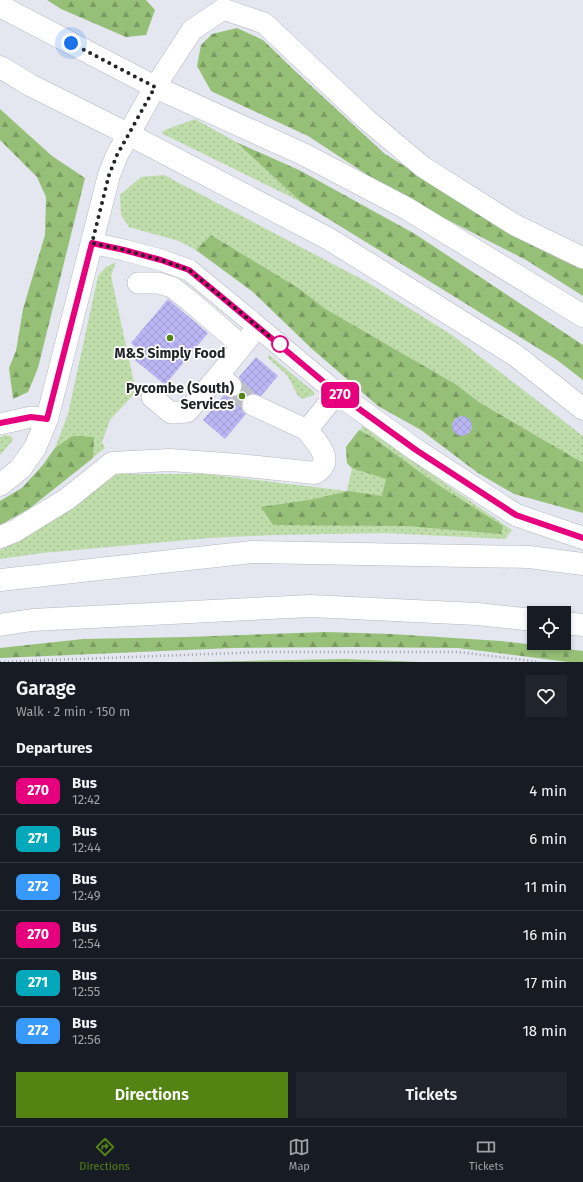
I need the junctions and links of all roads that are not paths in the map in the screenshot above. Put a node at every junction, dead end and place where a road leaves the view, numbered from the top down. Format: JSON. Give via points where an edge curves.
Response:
{"nodes":[{"id":1,"x":0,"y":6,"type":"edge"},
{"id":2,"x":0,"y":67,"type":"edge"},
{"id":3,"x":155,"y":87,"type":"junction"},
{"id":4,"x":128,"y":134,"type":"junction"},
{"id":5,"x":92,"y":243,"type":"junction"},
{"id":6,"x":583,"y":258,"type":"edge"},
{"id":7,"x":138,"y":283,"type":"dead end"},
{"id":8,"x":583,"y":316,"type":"edge"},
{"id":9,"x":258,"y":327,"type":"junction"},
{"id":10,"x":242,"y":346,"type":"junction"},
{"id":11,"x":337,"y":393,"type":"junction"},
{"id":12,"x":152,"y":397,"type":"dead end"},
{"id":13,"x":253,"y":405,"type":"tunnel mouth"},
{"id":14,"x":583,"y":409,"type":"edge"},
{"id":15,"x":47,"y":419,"type":"junction"},
{"id":16,"x":0,"y":424,"type":"edge"},
{"id":17,"x":307,"y":430,"type":"junction"},
{"id":18,"x":0,"y":485,"type":"edge"},
{"id":19,"x":0,"y":537,"type":"edge"},
{"id":20,"x":583,"y":538,"type":"edge"},
{"id":21,"x":583,"y":564,"type":"edge"},
{"id":22,"x":0,"y":580,"type":"edge"},
{"id":23,"x":527,"y":619,"type":"edge"},
{"id":24,"x":571,"y":624,"type":"edge"},
{"id":25,"x":0,"y":625,"type":"edge"},
{"id":26,"x":583,"y":626,"type":"edge"}],
"edges":[{"from":1,"to":3,"type":"main road"},
{"from":2,"to":4,"type":"main road","via":[[30,85]]},
{"from":3,"to":4,"type":"main road"},
{"from":3,"to":6,"type":"street","via":[[192,30],[223,9],[264,23],[367,120],[423,167],[515,225]]},
{"from":3,"to":8,"type":"main road","via":[[303,154],[406,208]]},
{"from":4,"to":5,"type":"main road","via":[[109,175]]},
{"from":4,"to":14,"type":"main road","via":[[329,239],[515,354]]},
{"from":5,"to":9,"type":"street","via":[[161,260],[189,270]]},
{"from":5,"to":15,"type":"main road"},
{"from":7,"to":10,"type":"street","via":[[158,283],[172,287]]},
{"from":9,"to":10,"type":"street"},
{"from":9,"to":11,"type":"street"},
{"from":10,"to":12,"type":"street","via":[[224,381],[187,412],[171,413]]},
{"from":11,"to":17,"type":"street"},
{"from":11,"to":20,"type":"main road","via":[[416,450],[516,515]]},
{"from":13,"to":17,"type":"street"},
{"from":15,"to":16,"type":"street","via":[[31,417]]},
{"from":15,"to":18,"type":"main road","via":[[35,448],[20,469]]},
{"from":17,"to":19,"type":"main road","via":[[323,452],[325,460],[315,473],[170,460],[112,463],[67,499],[15,531]]},
{"from":21,"to":22,"type":"main road","via":[[529,557],[252,552]]},
{"from":23,"to":25,"type":"main road","via":[[477,614],[311,606],[32,620]]},
{"from":24,"to":26,"type":"main road"}]}
